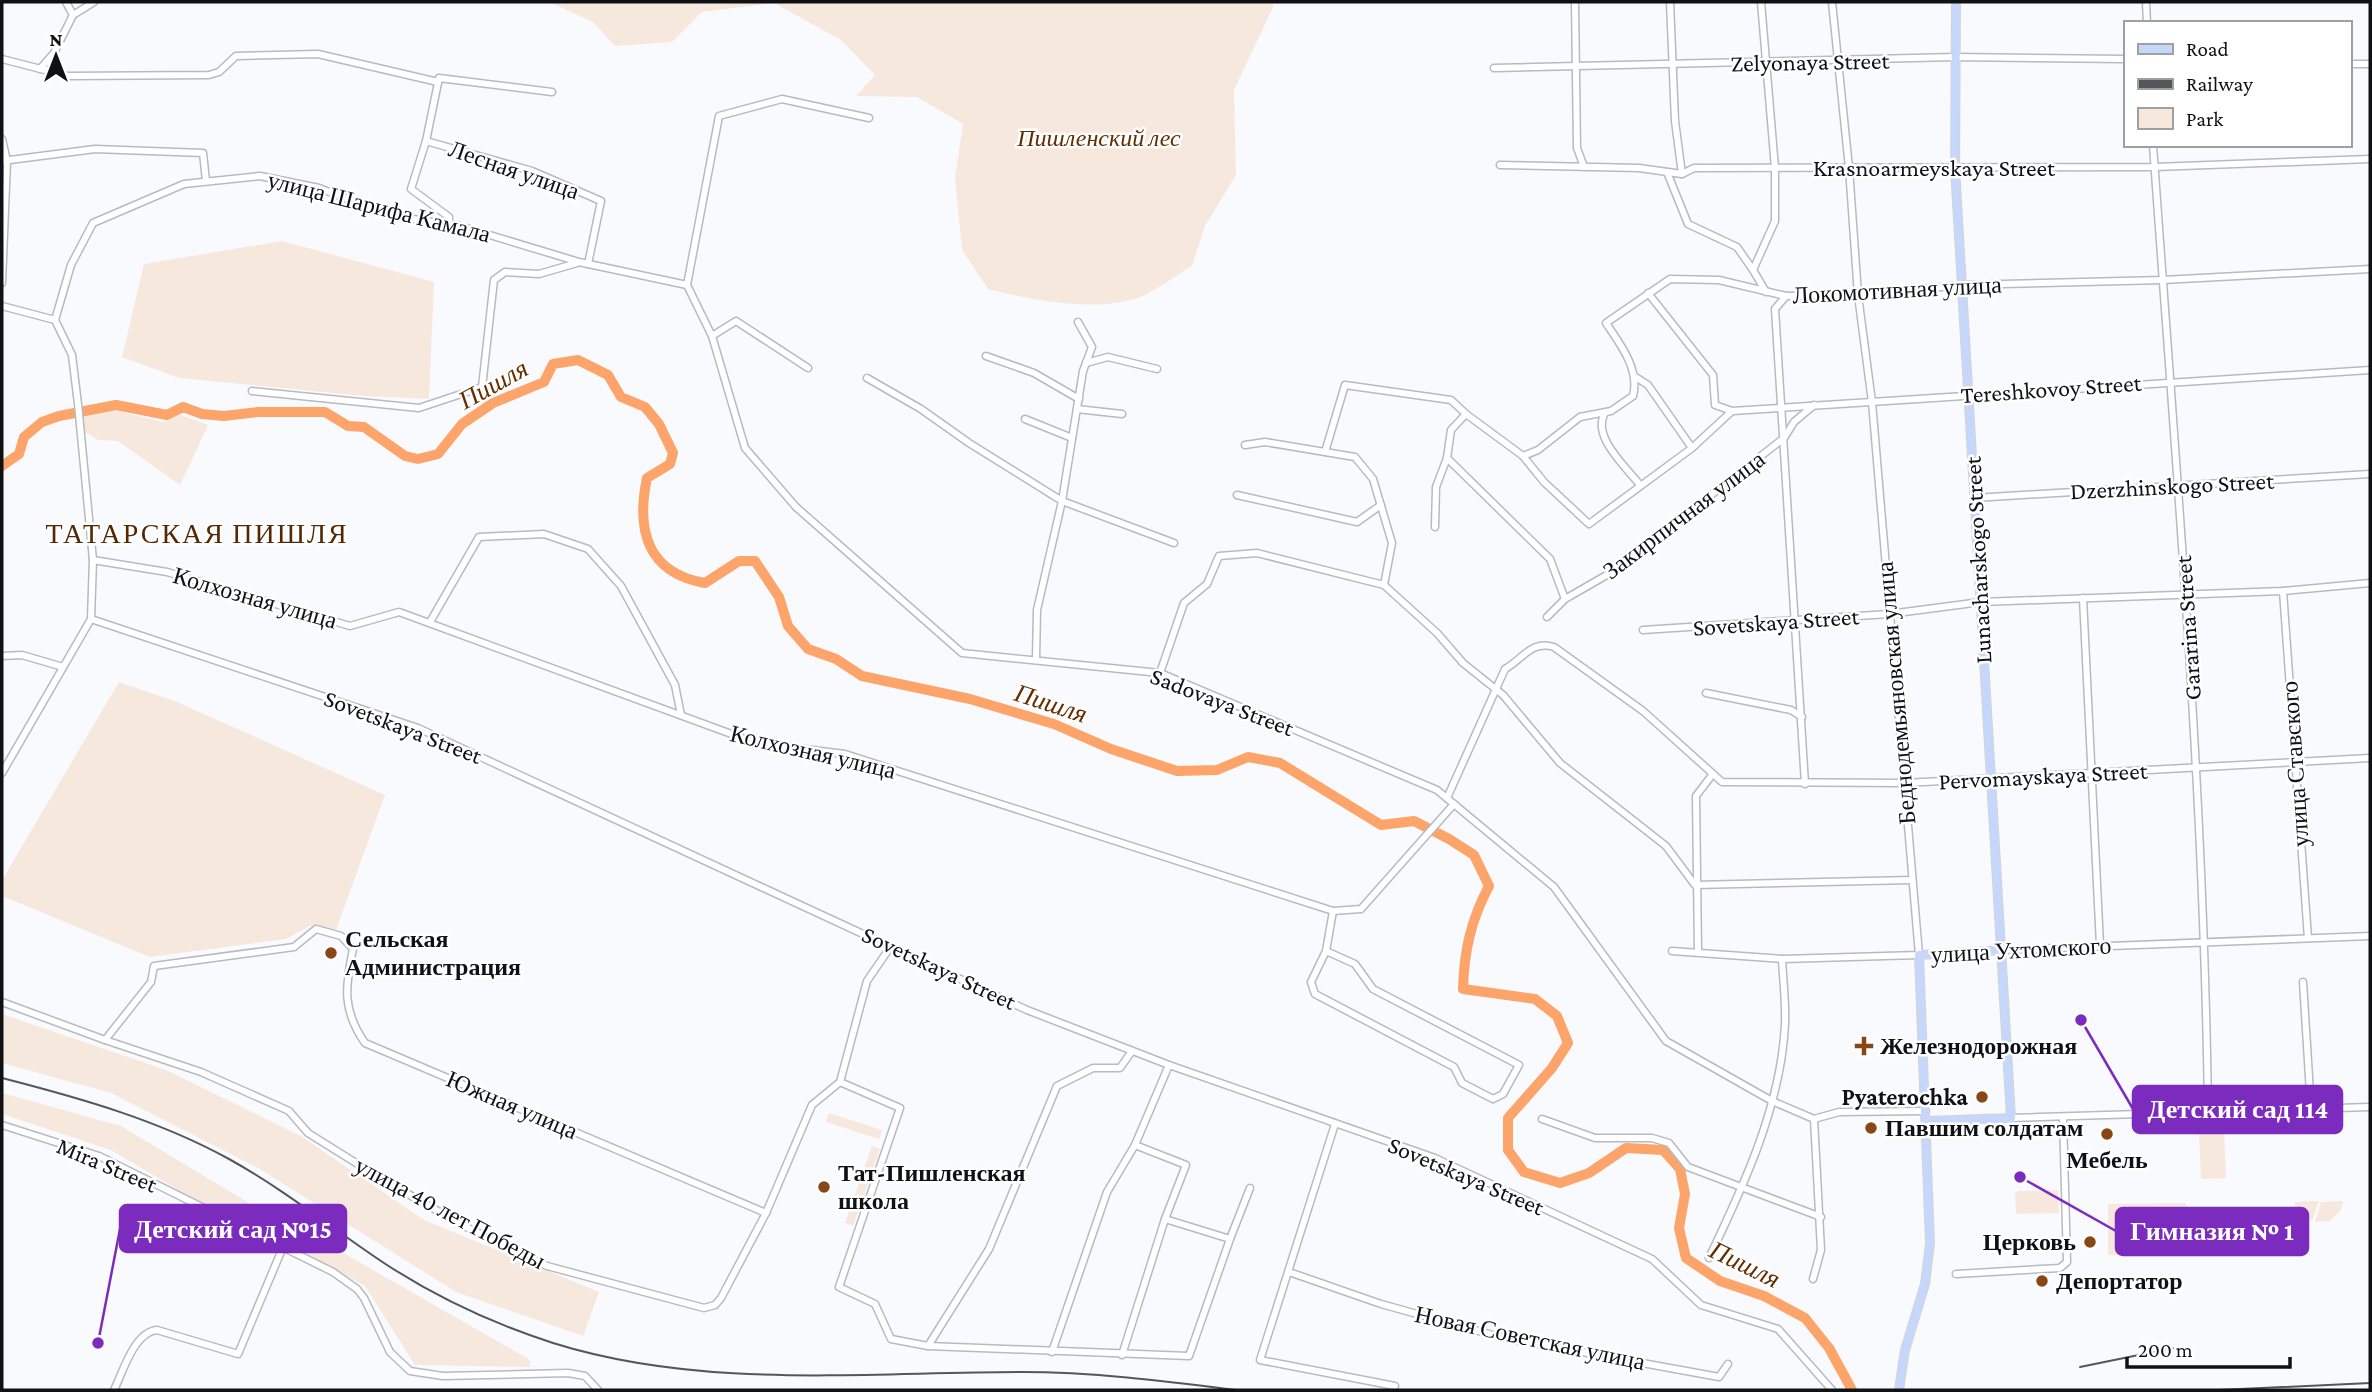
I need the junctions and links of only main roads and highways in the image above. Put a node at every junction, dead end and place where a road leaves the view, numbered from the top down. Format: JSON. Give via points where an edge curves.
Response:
{"nodes":[{"id":1,"x":1956,"y":2,"type":"edge"},
{"id":2,"x":2003,"y":950,"type":"junction"},
{"id":3,"x":1919,"y":955,"type":"joint"},
{"id":4,"x":1926,"y":1121,"type":"junction"},
{"id":5,"x":1899,"y":1386,"type":"edge"}],
"edges":[{"from":1,"to":2,"type":"main road","name":"Lunacharskogo Street","via":[[1955,168]]},
{"from":2,"to":3,"type":"main road","name":"улица Ухтомского"},
{"from":2,"to":4,"type":"main road","name":"Lunacharskogo Street","via":[[2011,1118]]},
{"from":3,"to":4,"type":"main road","name":"Беднодемьяновская улица"},
{"from":4,"to":5,"type":"main road","name":"Беднодемьяновская улица","via":[[1929,1251]]}]}
